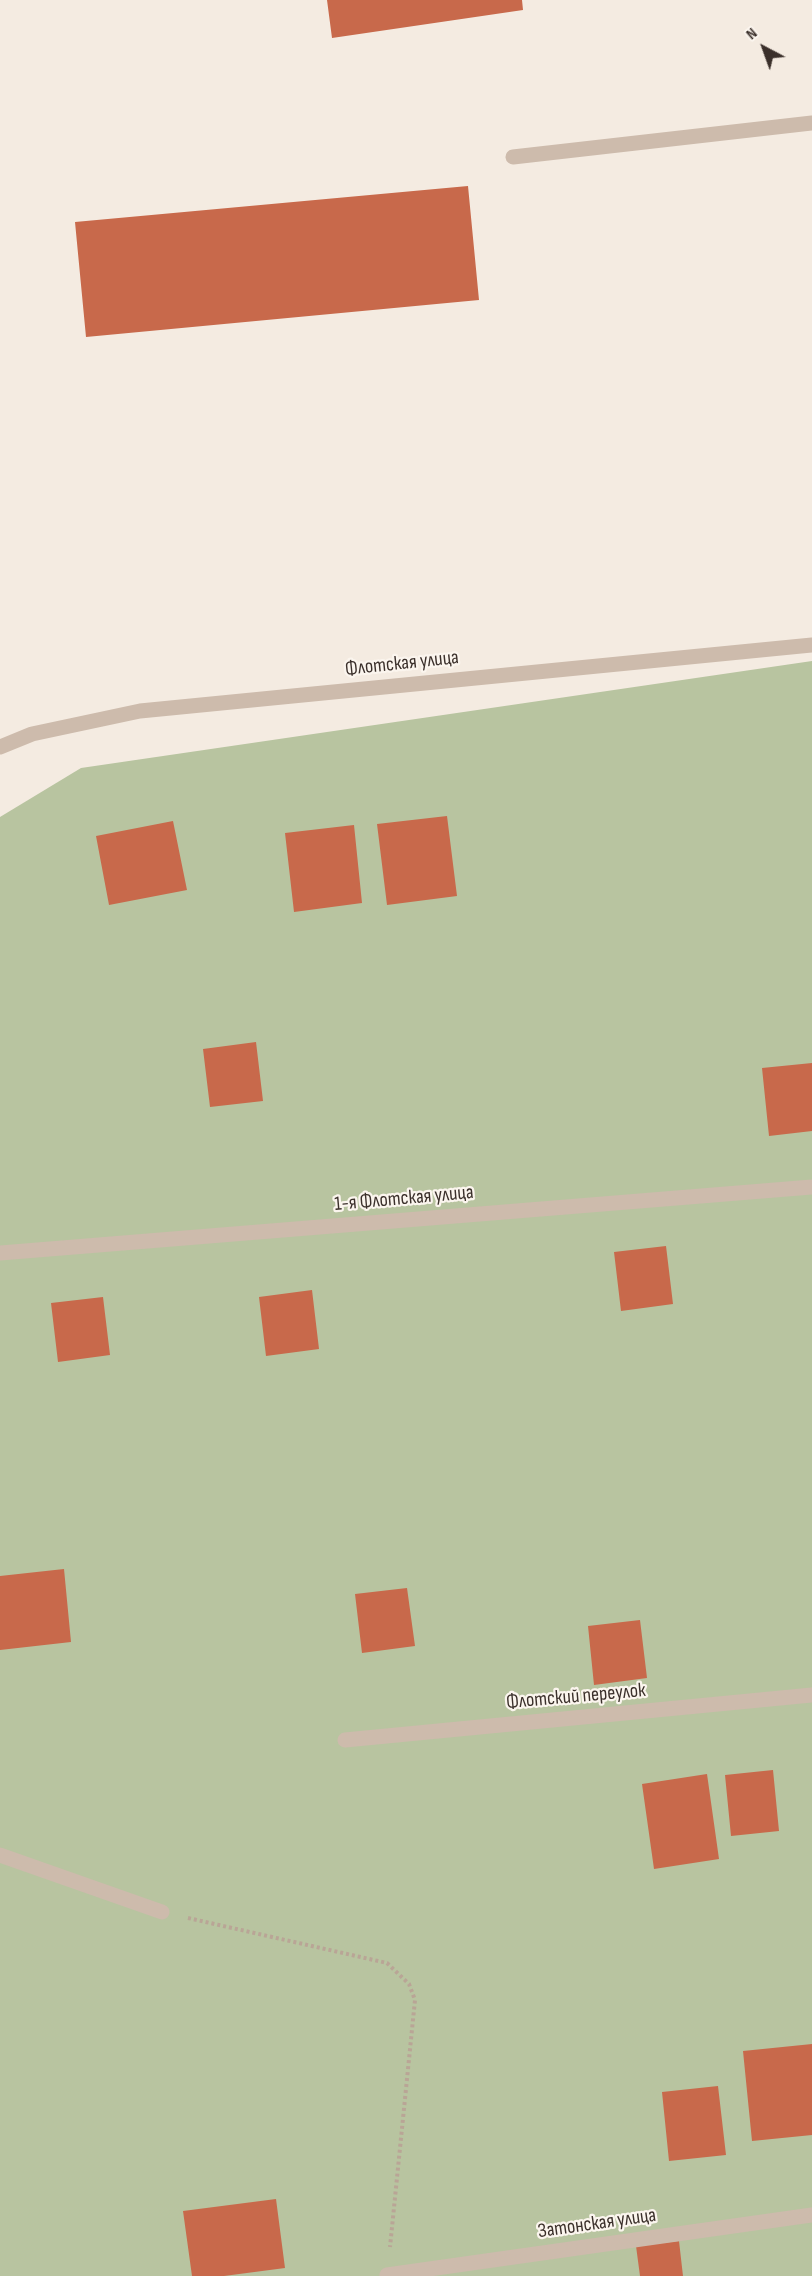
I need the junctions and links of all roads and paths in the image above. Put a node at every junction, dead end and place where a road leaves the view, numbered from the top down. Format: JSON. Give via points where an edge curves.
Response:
{"nodes":[{"id":1,"x":812,"y":123,"type":"edge"},
{"id":2,"x":513,"y":157,"type":"dead end"},
{"id":3,"x":812,"y":645,"type":"edge"},
{"id":4,"x":0,"y":747,"type":"edge"},
{"id":5,"x":812,"y":1187,"type":"edge"},
{"id":6,"x":0,"y":1253,"type":"edge"},
{"id":7,"x":812,"y":1695,"type":"edge"},
{"id":8,"x":345,"y":1740,"type":"dead end"},
{"id":9,"x":0,"y":1855,"type":"edge"},
{"id":10,"x":162,"y":1912,"type":"joint"},
{"id":11,"x":812,"y":2216,"type":"edge"},
{"id":12,"x":387,"y":2275,"type":"edge"}],
"edges":[{"from":1,"to":2,"type":"street"},
{"from":3,"to":4,"type":"street","name":"Флотская улица","via":[[140,711],[32,734]]},
{"from":5,"to":6,"type":"street","name":"1-я Флотская улица"},
{"from":7,"to":8,"type":"street","name":"Флотский переулок"},
{"from":9,"to":10,"type":"street"},
{"from":10,"to":12,"type":"path","via":[[387,1963],[409,1984],[416,2000]]},
{"from":11,"to":12,"type":"street","name":"Затонская улица"}]}
